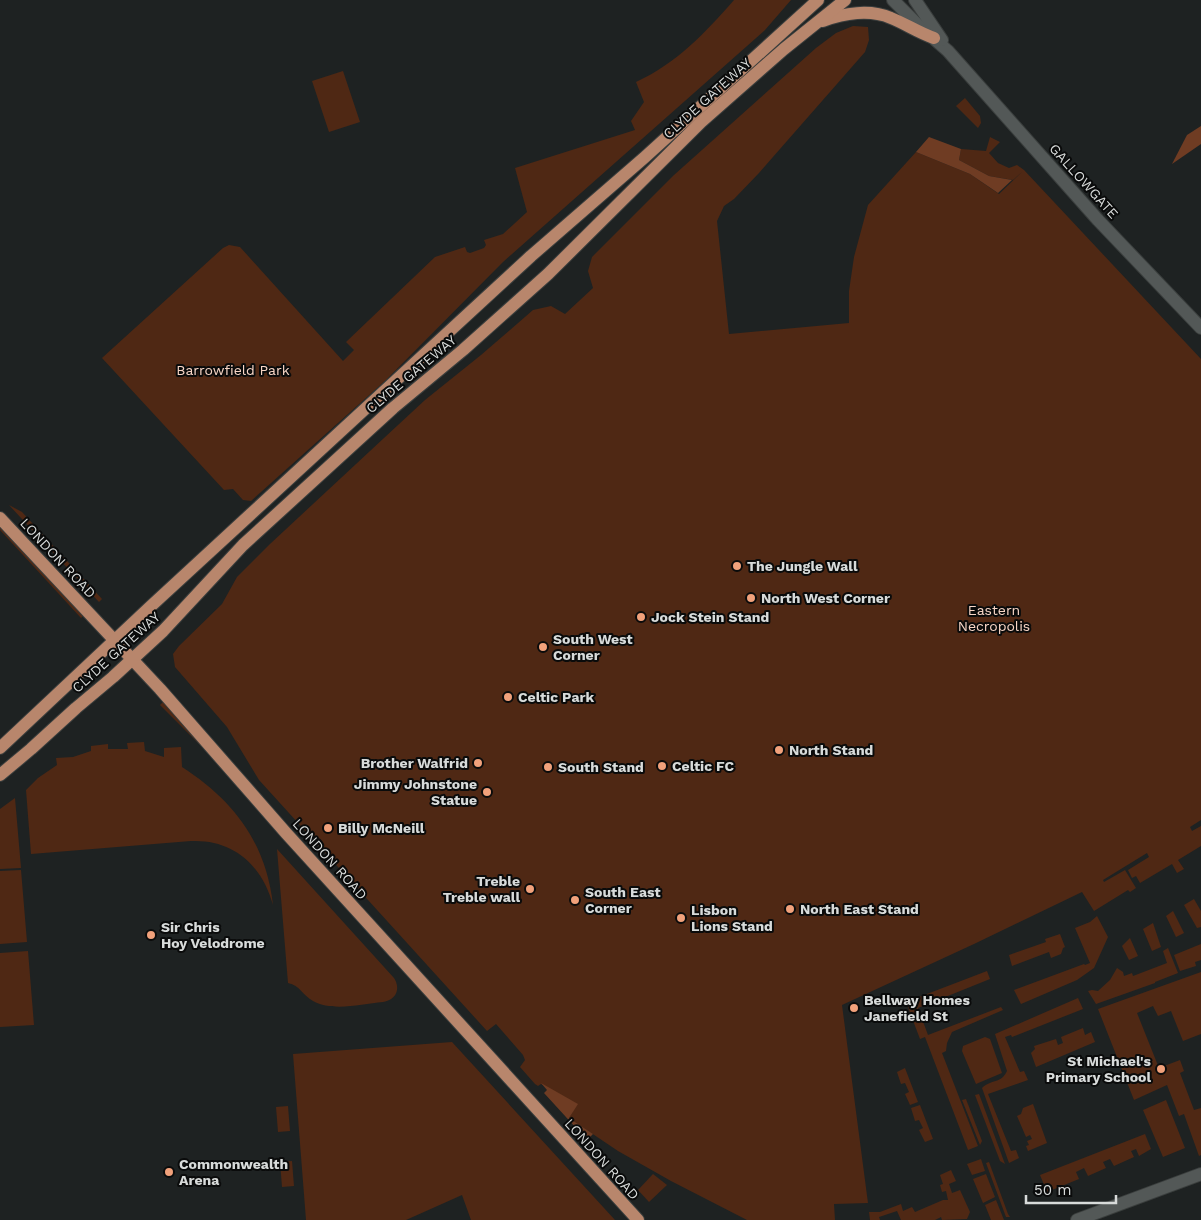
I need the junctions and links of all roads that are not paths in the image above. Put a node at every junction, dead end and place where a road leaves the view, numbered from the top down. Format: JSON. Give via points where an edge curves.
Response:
{"nodes":[{"id":1,"x":804,"y":0,"type":"edge"},
{"id":2,"x":818,"y":0,"type":"edge"},
{"id":3,"x":845,"y":0,"type":"edge"},
{"id":4,"x":893,"y":0,"type":"edge"},
{"id":5,"x":915,"y":0,"type":"edge"},
{"id":6,"x":815,"y":24,"type":"junction"},
{"id":7,"x":783,"y":31,"type":"junction"},
{"id":8,"x":934,"y":38,"type":"junction"},
{"id":9,"x":948,"y":50,"type":"junction"},
{"id":10,"x":1201,"y":328,"type":"edge"},
{"id":11,"x":0,"y":518,"type":"edge"},
{"id":12,"x":115,"y":641,"type":"junction"},
{"id":13,"x":132,"y":660,"type":"junction"},
{"id":14,"x":0,"y":748,"type":"edge"},
{"id":15,"x":0,"y":775,"type":"edge"},
{"id":16,"x":1201,"y":1174,"type":"edge"},
{"id":17,"x":638,"y":1220,"type":"edge"},
{"id":18,"x":1077,"y":1220,"type":"edge"}],
"edges":[{"from":1,"to":7,"type":"main road"},
{"from":2,"to":7,"type":"main road","name":"CLYDE GATEWAY"},
{"from":3,"to":6,"type":"main road","name":"CLYDE GATEWAY"},
{"from":4,"to":8,"type":"street","name":"GALLOWGATE"},
{"from":5,"to":9,"type":"street","name":"GALLOWGATE"},
{"from":6,"to":8,"type":"main road","via":[[846,14],[880,14]]},
{"from":6,"to":13,"type":"main road","name":"CLYDE GATEWAY","via":[[677,145],[548,274],[242,545],[198,595]]},
{"from":7,"to":12,"type":"main road","name":"CLYDE GATEWAY","via":[[646,157],[531,256]]},
{"from":8,"to":9,"type":"street","name":"GALLOWGATE"},
{"from":9,"to":10,"type":"street","name":"GALLOWGATE","via":[[1098,220]]},
{"from":11,"to":12,"type":"main road","name":"LONDON ROAD"},
{"from":12,"to":13,"type":"main road","name":"LONDON ROAD"},
{"from":12,"to":14,"type":"main road","name":"CLYDE GATEWAY"},
{"from":13,"to":15,"type":"main road","name":"CLYDE GATEWAY"},
{"from":13,"to":17,"type":"main road","name":"LONDON ROAD"},
{"from":16,"to":18,"type":"street"}]}
